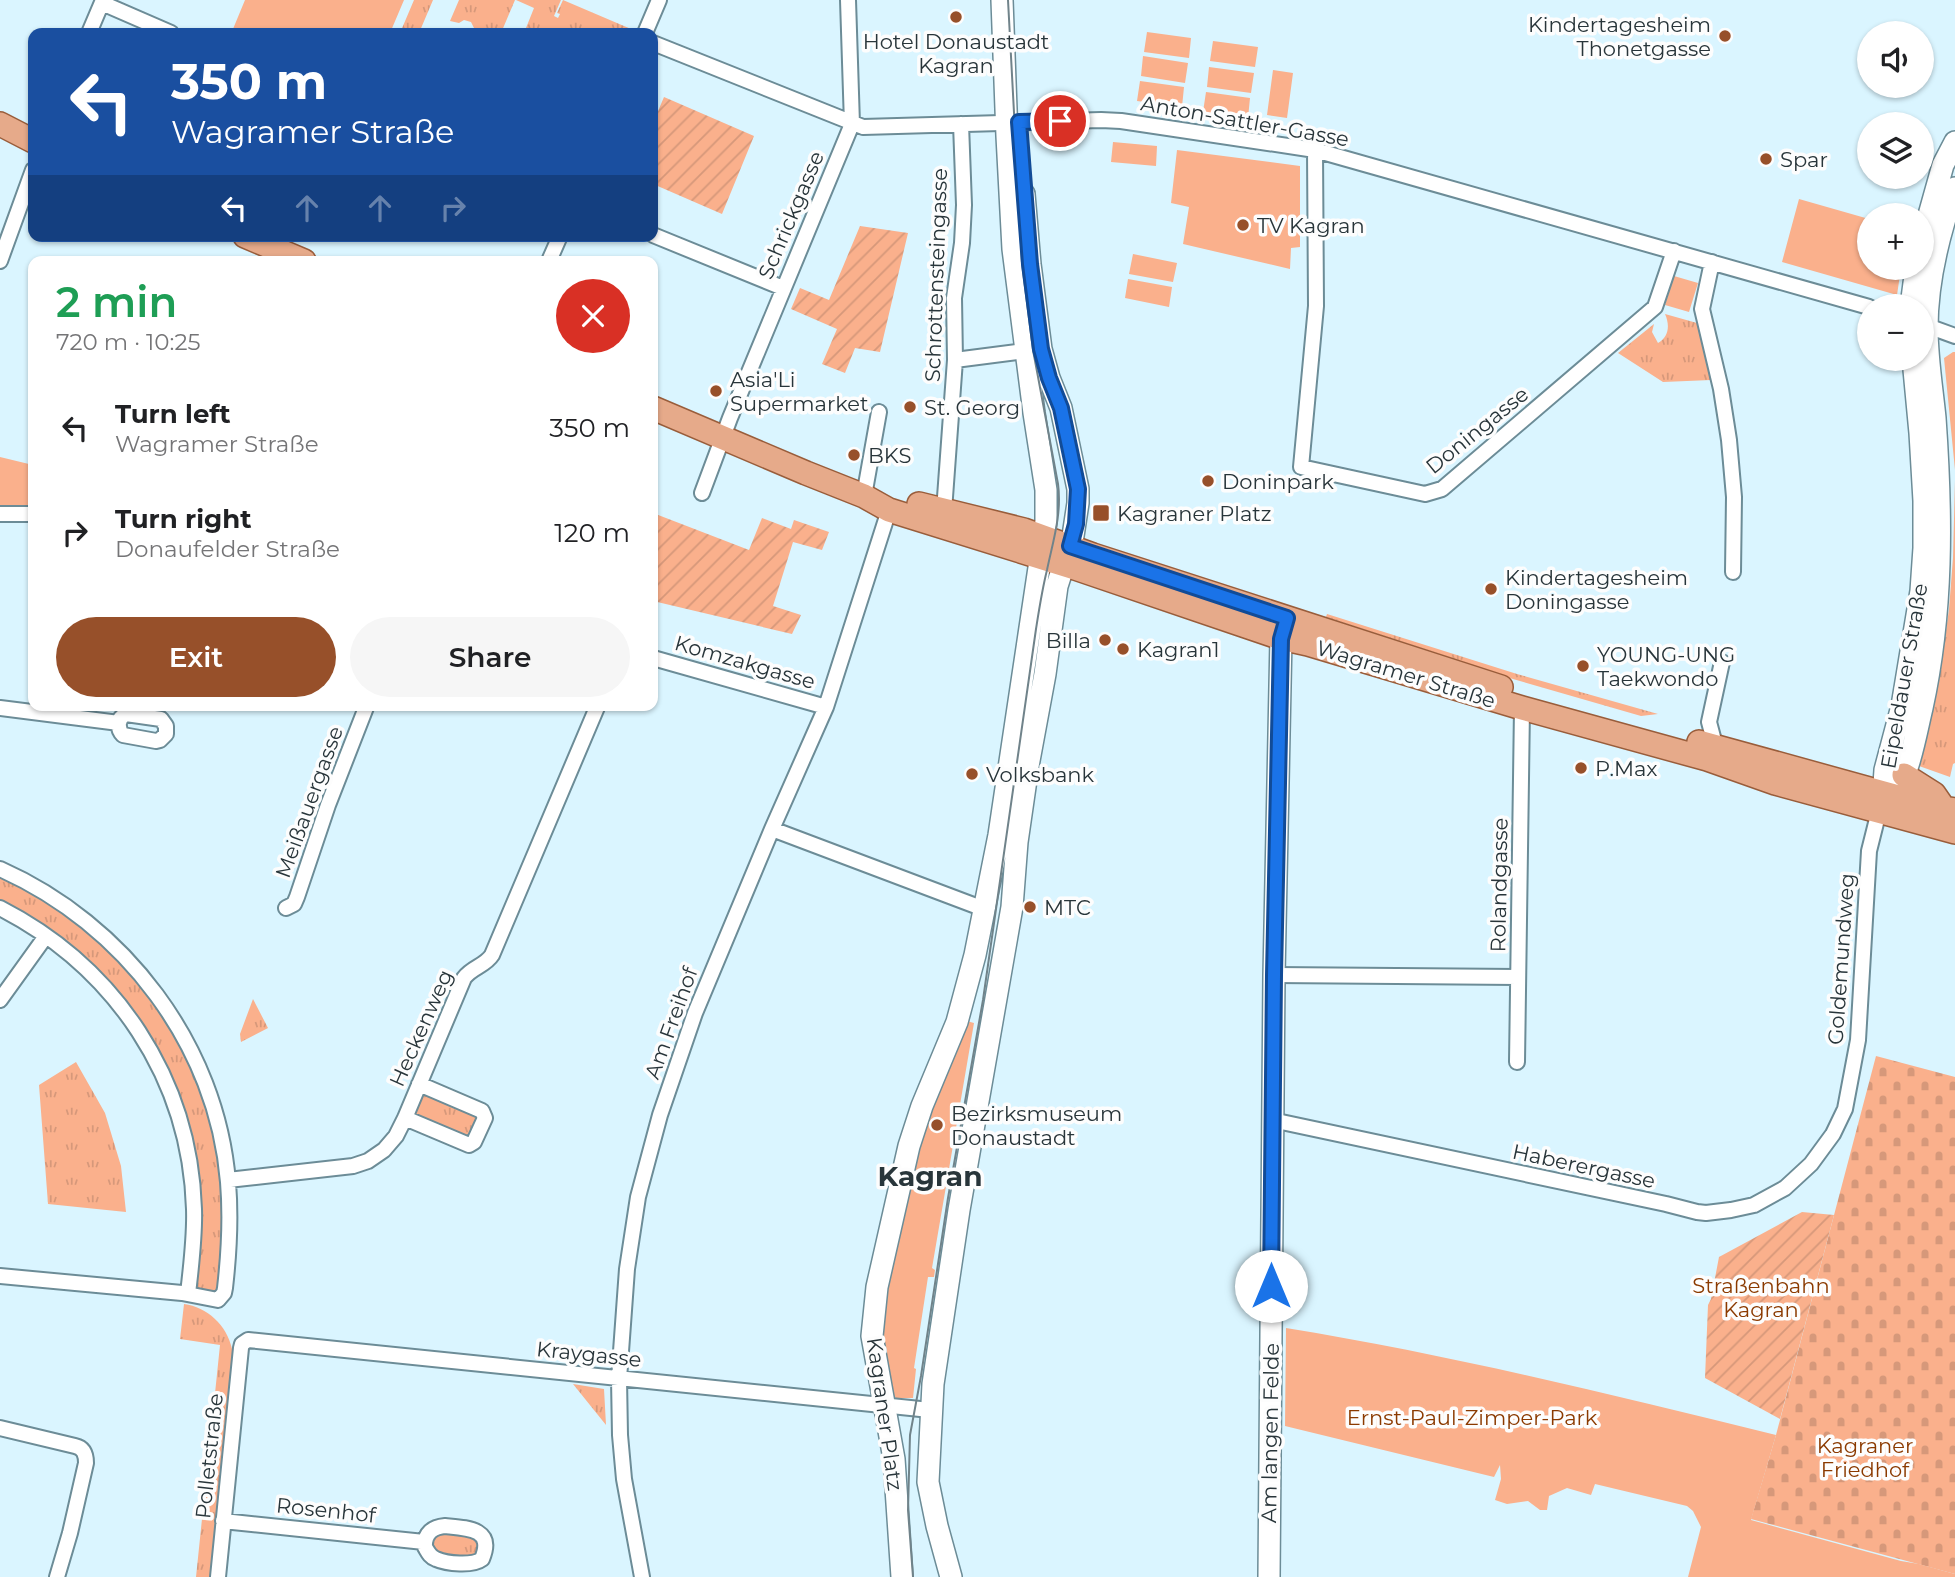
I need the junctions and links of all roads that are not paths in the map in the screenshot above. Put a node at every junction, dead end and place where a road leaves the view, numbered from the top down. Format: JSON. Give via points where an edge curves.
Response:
{"nodes":[{"id":1,"x":659,"y":0,"type":"edge"},
{"id":2,"x":848,"y":0,"type":"edge"},
{"id":3,"x":1002,"y":0,"type":"edge"},
{"id":4,"x":1014,"y":0,"type":"edge"},
{"id":5,"x":102,"y":1,"type":"edge"},
{"id":6,"x":91,"y":28,"type":"edge"},
{"id":7,"x":160,"y":28,"type":"edge"},
{"id":8,"x":647,"y":28,"type":"edge"},
{"id":9,"x":658,"y":45,"type":"edge"},
{"id":10,"x":1013,"y":123,"type":"junction"},
{"id":11,"x":0,"y":124,"type":"edge"},
{"id":12,"x":852,"y":124,"type":"junction"},
{"id":13,"x":961,"y":124,"type":"junction"},
{"id":14,"x":28,"y":138,"type":"edge"},
{"id":15,"x":1955,"y":142,"type":"edge"},
{"id":16,"x":1315,"y":150,"type":"junction"},
{"id":17,"x":28,"y":184,"type":"edge"},
{"id":18,"x":1955,"y":188,"type":"edge"},
{"id":19,"x":1932,"y":203,"type":"edge"},
{"id":20,"x":658,"y":237,"type":"edge"},
{"id":21,"x":262,"y":242,"type":"edge"},
{"id":22,"x":281,"y":249,"type":"edge"},
{"id":23,"x":1674,"y":251,"type":"junction"},
{"id":24,"x":0,"y":261,"type":"edge"},
{"id":25,"x":1712,"y":262,"type":"junction"},
{"id":26,"x":783,"y":288,"type":"junction"},
{"id":27,"x":1928,"y":294,"type":"edge"},
{"id":28,"x":1857,"y":304,"type":"edge"},
{"id":29,"x":1934,"y":329,"type":"edge"},
{"id":30,"x":1955,"y":336,"type":"edge"},
{"id":31,"x":1036,"y":350,"type":"junction"},
{"id":32,"x":955,"y":360,"type":"junction"},
{"id":33,"x":1914,"y":371,"type":"edge"},
{"id":34,"x":1928,"y":371,"type":"edge"},
{"id":35,"x":658,"y":410,"type":"edge"},
{"id":36,"x":879,"y":412,"type":"dead end"},
{"id":37,"x":723,"y":437,"type":"junction"},
{"id":38,"x":702,"y":493,"type":"dead end"},
{"id":39,"x":864,"y":496,"type":"junction"},
{"id":40,"x":890,"y":510,"type":"junction"},
{"id":41,"x":944,"y":511,"type":"junction"},
{"id":42,"x":0,"y":514,"type":"edge"},
{"id":43,"x":28,"y":514,"type":"edge"},
{"id":44,"x":1042,"y":547,"type":"junction"},
{"id":45,"x":1066,"y":555,"type":"junction"},
{"id":46,"x":1733,"y":572,"type":"dead end"},
{"id":47,"x":1284,"y":628,"type":"junction"},
{"id":48,"x":658,"y":659,"type":"edge"},
{"id":49,"x":1722,"y":662,"type":"dead end"},
{"id":50,"x":826,"y":707,"type":"junction"},
{"id":51,"x":0,"y":708,"type":"edge"},
{"id":52,"x":1522,"y":708,"type":"junction"},
{"id":53,"x":365,"y":711,"type":"edge"},
{"id":54,"x":595,"y":711,"type":"edge"},
{"id":55,"x":119,"y":723,"type":"dead end"},
{"id":56,"x":1712,"y":745,"type":"junction"},
{"id":57,"x":1904,"y":775,"type":"junction"},
{"id":58,"x":1882,"y":802,"type":"junction"},
{"id":59,"x":1949,"y":808,"type":"edge"},
{"id":60,"x":772,"y":829,"type":"junction"},
{"id":61,"x":1955,"y":832,"type":"edge"},
{"id":62,"x":0,"y":869,"type":"edge"},
{"id":63,"x":0,"y":908,"type":"edge"},
{"id":64,"x":286,"y":908,"type":"dead end"},
{"id":65,"x":984,"y":909,"type":"junction"},
{"id":66,"x":46,"y":936,"type":"junction"},
{"id":67,"x":1274,"y":975,"type":"junction"},
{"id":68,"x":1518,"y":977,"type":"junction"},
{"id":69,"x":0,"y":1000,"type":"edge"},
{"id":70,"x":1517,"y":1062,"type":"dead end"},
{"id":71,"x":419,"y":1084,"type":"junction"},
{"id":72,"x":1845,"y":1109,"type":"joint"},
{"id":73,"x":405,"y":1118,"type":"junction"},
{"id":74,"x":1272,"y":1121,"type":"junction"},
{"id":75,"x":228,"y":1180,"type":"junction"},
{"id":76,"x":0,"y":1276,"type":"edge"},
{"id":77,"x":188,"y":1294,"type":"junction"},
{"id":78,"x":244,"y":1341,"type":"joint"},
{"id":79,"x":619,"y":1379,"type":"junction"},
{"id":80,"x":886,"y":1406,"type":"junction"},
{"id":81,"x":930,"y":1410,"type":"junction"},
{"id":82,"x":0,"y":1429,"type":"edge"},
{"id":83,"x":223,"y":1521,"type":"junction"},
{"id":84,"x":424,"y":1542,"type":"dead end"},
{"id":85,"x":57,"y":1577,"type":"edge"},
{"id":86,"x":218,"y":1577,"type":"edge"},
{"id":87,"x":642,"y":1577,"type":"edge"},
{"id":88,"x":902,"y":1577,"type":"edge"},
{"id":89,"x":951,"y":1577,"type":"edge"},
{"id":90,"x":1269,"y":1577,"type":"edge"}],
"edges":[{"from":1,"to":8,"type":"street"},
{"from":2,"to":12,"type":"street","name":"Schrickgasse"},
{"from":3,"to":10,"type":"main road"},
{"from":4,"to":10,"type":"main road"},
{"from":5,"to":6,"type":"street"},
{"from":5,"to":7,"type":"street"},
{"from":9,"to":12,"type":"street","name":"Anton-Sattler-Gasse"},
{"from":10,"to":13,"type":"street","name":"Anton-Sattler-Gasse"},
{"from":10,"to":16,"type":"street","name":"Anton-Sattler-Gasse","via":[[1137,123]]},
{"from":10,"to":31,"type":"main road"},
{"from":11,"to":14,"type":"main road"},
{"from":12,"to":13,"type":"street","name":"Anton-Sattler-Gasse"},
{"from":12,"to":26,"type":"street","name":"Schrickgasse"},
{"from":13,"to":32,"type":"street","name":"Schrottensteingasse","via":[[964,205],[954,298]]},
{"from":15,"to":19,"type":"main road"},
{"from":16,"to":23,"type":"street","name":"Anton-Sattler-Gasse"},
{"from":16,"to":23,"type":"street","name":"Doningasse","via":[[1316,306],[1301,467],[1425,494],[1442,489],[1655,307]]},
{"from":17,"to":24,"type":"street"},
{"from":18,"to":27,"type":"main road","name":"Eipeldauer Straße","via":[[1942,224]]},
{"from":20,"to":26,"type":"street"},
{"from":21,"to":22,"type":"main road"},
{"from":23,"to":25,"type":"street","name":"Anton-Sattler-Gasse"},
{"from":25,"to":28,"type":"street","name":"Anton-Sattler-Gasse"},
{"from":25,"to":46,"type":"street","via":[[1702,309],[1729,440]]},
{"from":26,"to":37,"type":"street","name":"Schrickgasse"},
{"from":29,"to":30,"type":"street"},
{"from":31,"to":32,"type":"street"},
{"from":31,"to":44,"type":"main road","name":"Kagraner Platz","via":[[1047,509]]},
{"from":31,"to":45,"type":"main road","name":"Kagraner Platz","via":[[1061,408],[1078,489],[1076,524]]},
{"from":32,"to":41,"type":"street","name":"Schrottensteingasse"},
{"from":33,"to":58,"type":"main road","name":"Eipeldauer Straße","via":[[1924,548],[1917,625]]},
{"from":34,"to":57,"type":"main road","name":"Eipeldauer Straße","via":[[1939,497],[1939,580],[1926,691]]},
{"from":35,"to":37,"type":"main road","name":"Wagramer Straße"},
{"from":36,"to":39,"type":"street"},
{"from":37,"to":38,"type":"street"},
{"from":37,"to":39,"type":"main road","name":"Wagramer Straße"},
{"from":39,"to":40,"type":"main road","name":"Wagramer Straße"},
{"from":39,"to":41,"type":"main road","name":"Wagramer Straße"},
{"from":40,"to":44,"type":"main road","name":"Wagramer Straße"},
{"from":40,"to":50,"type":"street","name":"Am Freihof"},
{"from":41,"to":44,"type":"main road","name":"Wagramer Straße","via":[[1024,530]]},
{"from":42,"to":43,"type":"street"},
{"from":44,"to":45,"type":"main road","name":"Wagramer Straße"},
{"from":44,"to":65,"type":"main road","name":"Kagraner Platz"},
{"from":45,"to":47,"type":"main road","name":"Wagramer Straße"},
{"from":45,"to":81,"type":"main road","name":"Kagraner Platz","via":[[1056,586],[1017,842],[1012,907]]},
{"from":47,"to":52,"type":"main road","name":"Wagramer Straße","via":[[1312,646]]},
{"from":47,"to":56,"type":"main road","name":"Wagramer Straße"},
{"from":47,"to":67,"type":"main road","name":"Am langen Felde"},
{"from":48,"to":50,"type":"street","name":"Komzakgasse"},
{"from":49,"to":56,"type":"street","via":[[1709,722]]},
{"from":50,"to":60,"type":"street","name":"Am Freihof"},
{"from":51,"to":55,"type":"street"},
{"from":52,"to":58,"type":"main road","name":"Wagramer Straße","via":[[1775,783]]},
{"from":52,"to":68,"type":"street","name":"Rolandgasse"},
{"from":53,"to":64,"type":"street","name":"Meißauergasse","via":[[297,897]]},
{"from":54,"to":71,"type":"street","name":"Heckenweg","via":[[492,955],[464,978]]},
{"from":56,"to":58,"type":"main road","name":"Wagramer Straße"},
{"from":57,"to":58,"type":"main road","name":"Eipeldauer Straße"},
{"from":57,"to":59,"type":"main road"},
{"from":58,"to":59,"type":"main road","name":"Wagramer Straße"},
{"from":58,"to":61,"type":"main road","name":"Wagramer Straße"},
{"from":58,"to":72,"type":"street","name":"Goldemundweg","via":[[1869,851],[1858,1041]]},
{"from":60,"to":65,"type":"street"},
{"from":60,"to":79,"type":"street","name":"Am Freihof","via":[[695,1013],[660,1115],[631,1234]]},
{"from":62,"to":75,"type":"street","via":[[86,921],[148,982],[186,1041],[207,1090]]},
{"from":63,"to":66,"type":"street"},
{"from":65,"to":80,"type":"main road","name":"Kagraner Platz","via":[[963,1004],[909,1146],[877,1287],[872,1336]]},
{"from":66,"to":69,"type":"street"},
{"from":66,"to":77,"type":"street","via":[[120,1004],[150,1049],[170,1092],[184,1133],[192,1184],[194,1230]]},
{"from":67,"to":68,"type":"street"},
{"from":67,"to":74,"type":"main road","name":"Am langen Felde"},
{"from":68,"to":70,"type":"street","name":"Rolandgasse"},
{"from":71,"to":73,"type":"street","name":"Heckenweg"},
{"from":71,"to":73,"type":"street","via":[[484,1112],[485,1118],[469,1145]]},
{"from":72,"to":74,"type":"street","name":"Haberergasse","via":[[1824,1149],[1785,1188],[1754,1205],[1706,1213]]},
{"from":73,"to":75,"type":"street","name":"Heckenweg","via":[[388,1146],[361,1164]]},
{"from":74,"to":90,"type":"main road","name":"Am langen Felde"},
{"from":75,"to":77,"type":"street","via":[[224,1293],[218,1300]]},
{"from":76,"to":77,"type":"street"},
{"from":78,"to":79,"type":"street","name":"Kraygasse"},
{"from":78,"to":83,"type":"street","name":"Polletstraße"},
{"from":79,"to":80,"type":"street","name":"Kraygasse"},
{"from":79,"to":87,"type":"street","name":"Am Freihof","via":[[624,1479]]},
{"from":80,"to":81,"type":"street","name":"Kraygasse"},
{"from":80,"to":88,"type":"main road","name":"Kagraner Platz"},
{"from":81,"to":89,"type":"main road","name":"Kagraner Platz","via":[[931,1502]]},
{"from":82,"to":85,"type":"street","via":[[80,1447],[85,1453]]},
{"from":83,"to":84,"type":"street","name":"Rosenhof"},
{"from":83,"to":86,"type":"street","name":"Polletstraße"}]}
